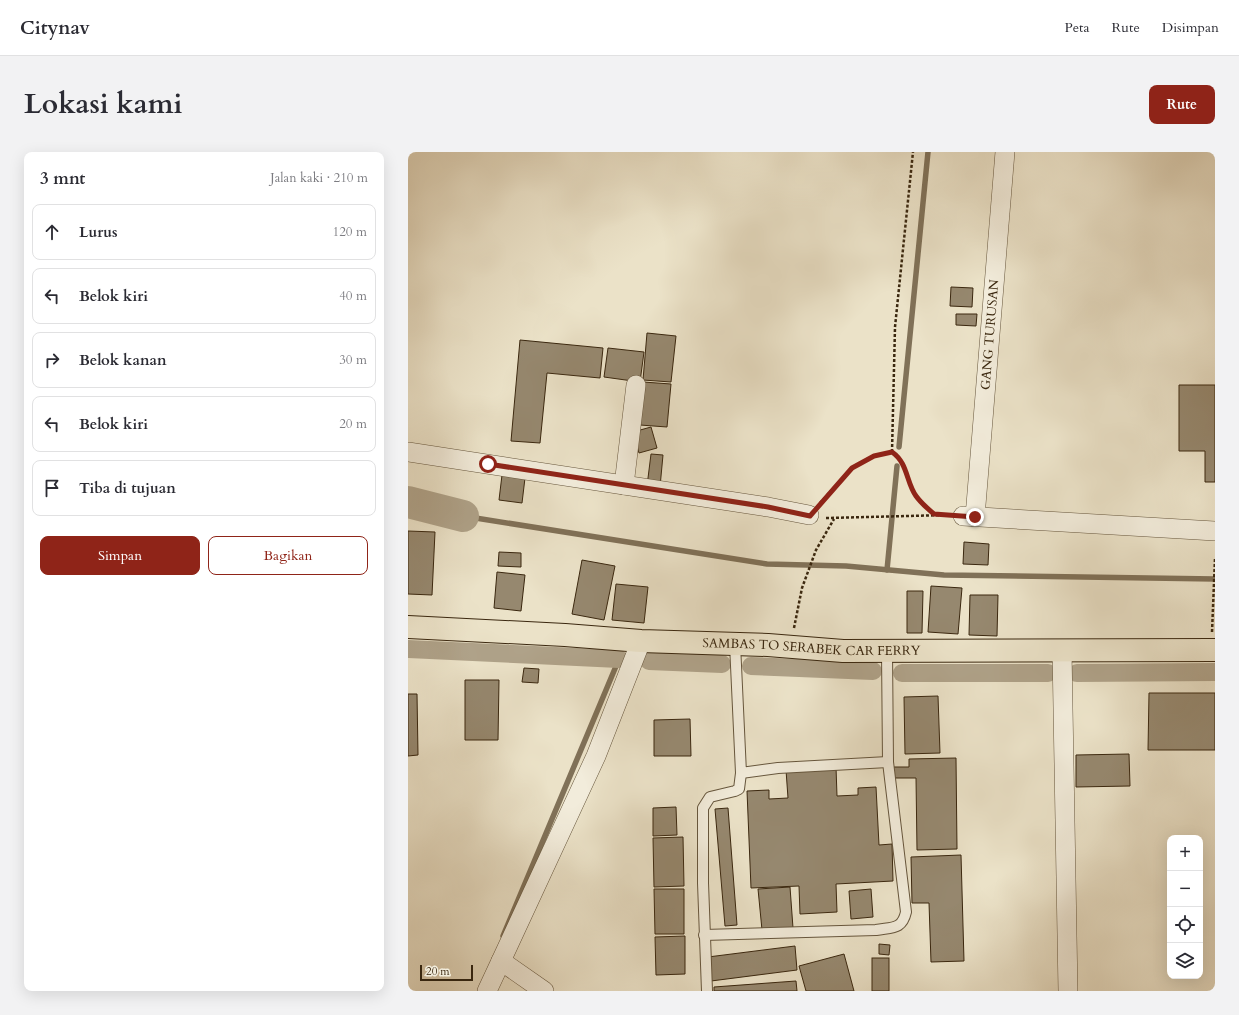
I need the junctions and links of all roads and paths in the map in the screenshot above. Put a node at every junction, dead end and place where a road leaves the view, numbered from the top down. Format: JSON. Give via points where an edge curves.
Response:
{"nodes":[{"id":1,"x":913,"y":152,"type":"edge"},
{"id":2,"x":1005,"y":152,"type":"edge"},
{"id":3,"x":636,"y":385,"type":"dead end"},
{"id":4,"x":408,"y":452,"type":"edge"},
{"id":5,"x":892,"y":452,"type":"junction"},
{"id":6,"x":624,"y":485,"type":"junction"},
{"id":7,"x":934,"y":514,"type":"junction"},
{"id":8,"x":810,"y":516,"type":"joint"},
{"id":9,"x":969,"y":516,"type":"junction"},
{"id":10,"x":1215,"y":531,"type":"edge"},
{"id":11,"x":1215,"y":558,"type":"edge"},
{"id":12,"x":1215,"y":570,"type":"edge"},
{"id":13,"x":408,"y":627,"type":"edge"},
{"id":14,"x":642,"y":641,"type":"junction"},
{"id":15,"x":735,"y":644,"type":"junction"},
{"id":16,"x":790,"y":648,"type":"junction"},
{"id":17,"x":1213,"y":650,"type":"edge"},
{"id":18,"x":1062,"y":651,"type":"junction"},
{"id":19,"x":887,"y":652,"type":"junction"},
{"id":20,"x":888,"y":762,"type":"junction"},
{"id":21,"x":741,"y":773,"type":"junction"},
{"id":22,"x":704,"y":935,"type":"junction"},
{"id":23,"x":501,"y":961,"type":"junction"},
{"id":24,"x":487,"y":991,"type":"edge"},
{"id":25,"x":544,"y":991,"type":"edge"},
{"id":26,"x":707,"y":991,"type":"edge"},
{"id":27,"x":1068,"y":991,"type":"edge"}],
"edges":[{"from":1,"to":5,"type":"path","via":[[894,327]]},
{"from":2,"to":9,"type":"street","name":"GANG TURUSAN"},
{"from":3,"to":6,"type":"street"},
{"from":4,"to":6,"type":"street"},
{"from":5,"to":7,"type":"path","via":[[899,457],[905,467],[916,495]]},
{"from":5,"to":8,"type":"path","via":[[874,456],[852,468]]},
{"from":6,"to":8,"type":"street"},
{"from":7,"to":9,"type":"path"},
{"from":7,"to":16,"type":"path","via":[[834,519],[816,550],[802,588]]},
{"from":9,"to":10,"type":"street"},
{"from":11,"to":12,"type":"path"},
{"from":12,"to":17,"type":"path"},
{"from":13,"to":14,"type":"highway","name":"SAMBAS TO SERABEK CAR FERRY"},
{"from":14,"to":15,"type":"highway","name":"SAMBAS TO SERABEK CAR FERRY"},
{"from":14,"to":23,"type":"street","via":[[596,756]]},
{"from":15,"to":16,"type":"highway","name":"SAMBAS TO SERABEK CAR FERRY"},
{"from":15,"to":21,"type":"lane"},
{"from":16,"to":19,"type":"highway","name":"SAMBAS TO SERABEK CAR FERRY"},
{"from":17,"to":18,"type":"highway","name":"SAMBAS TO SERABEK CAR FERRY"},
{"from":18,"to":19,"type":"highway","name":"SAMBAS TO SERABEK CAR FERRY"},
{"from":18,"to":27,"type":"street"},
{"from":19,"to":20,"type":"lane"},
{"from":20,"to":21,"type":"lane","via":[[778,768]]},
{"from":20,"to":22,"type":"lane","via":[[906,912],[904,921],[898,927],[876,930]]},
{"from":21,"to":22,"type":"lane","via":[[736,791],[710,797],[703,808]]},
{"from":22,"to":26,"type":"lane"},
{"from":23,"to":24,"type":"street"},
{"from":23,"to":25,"type":"street"}]}
